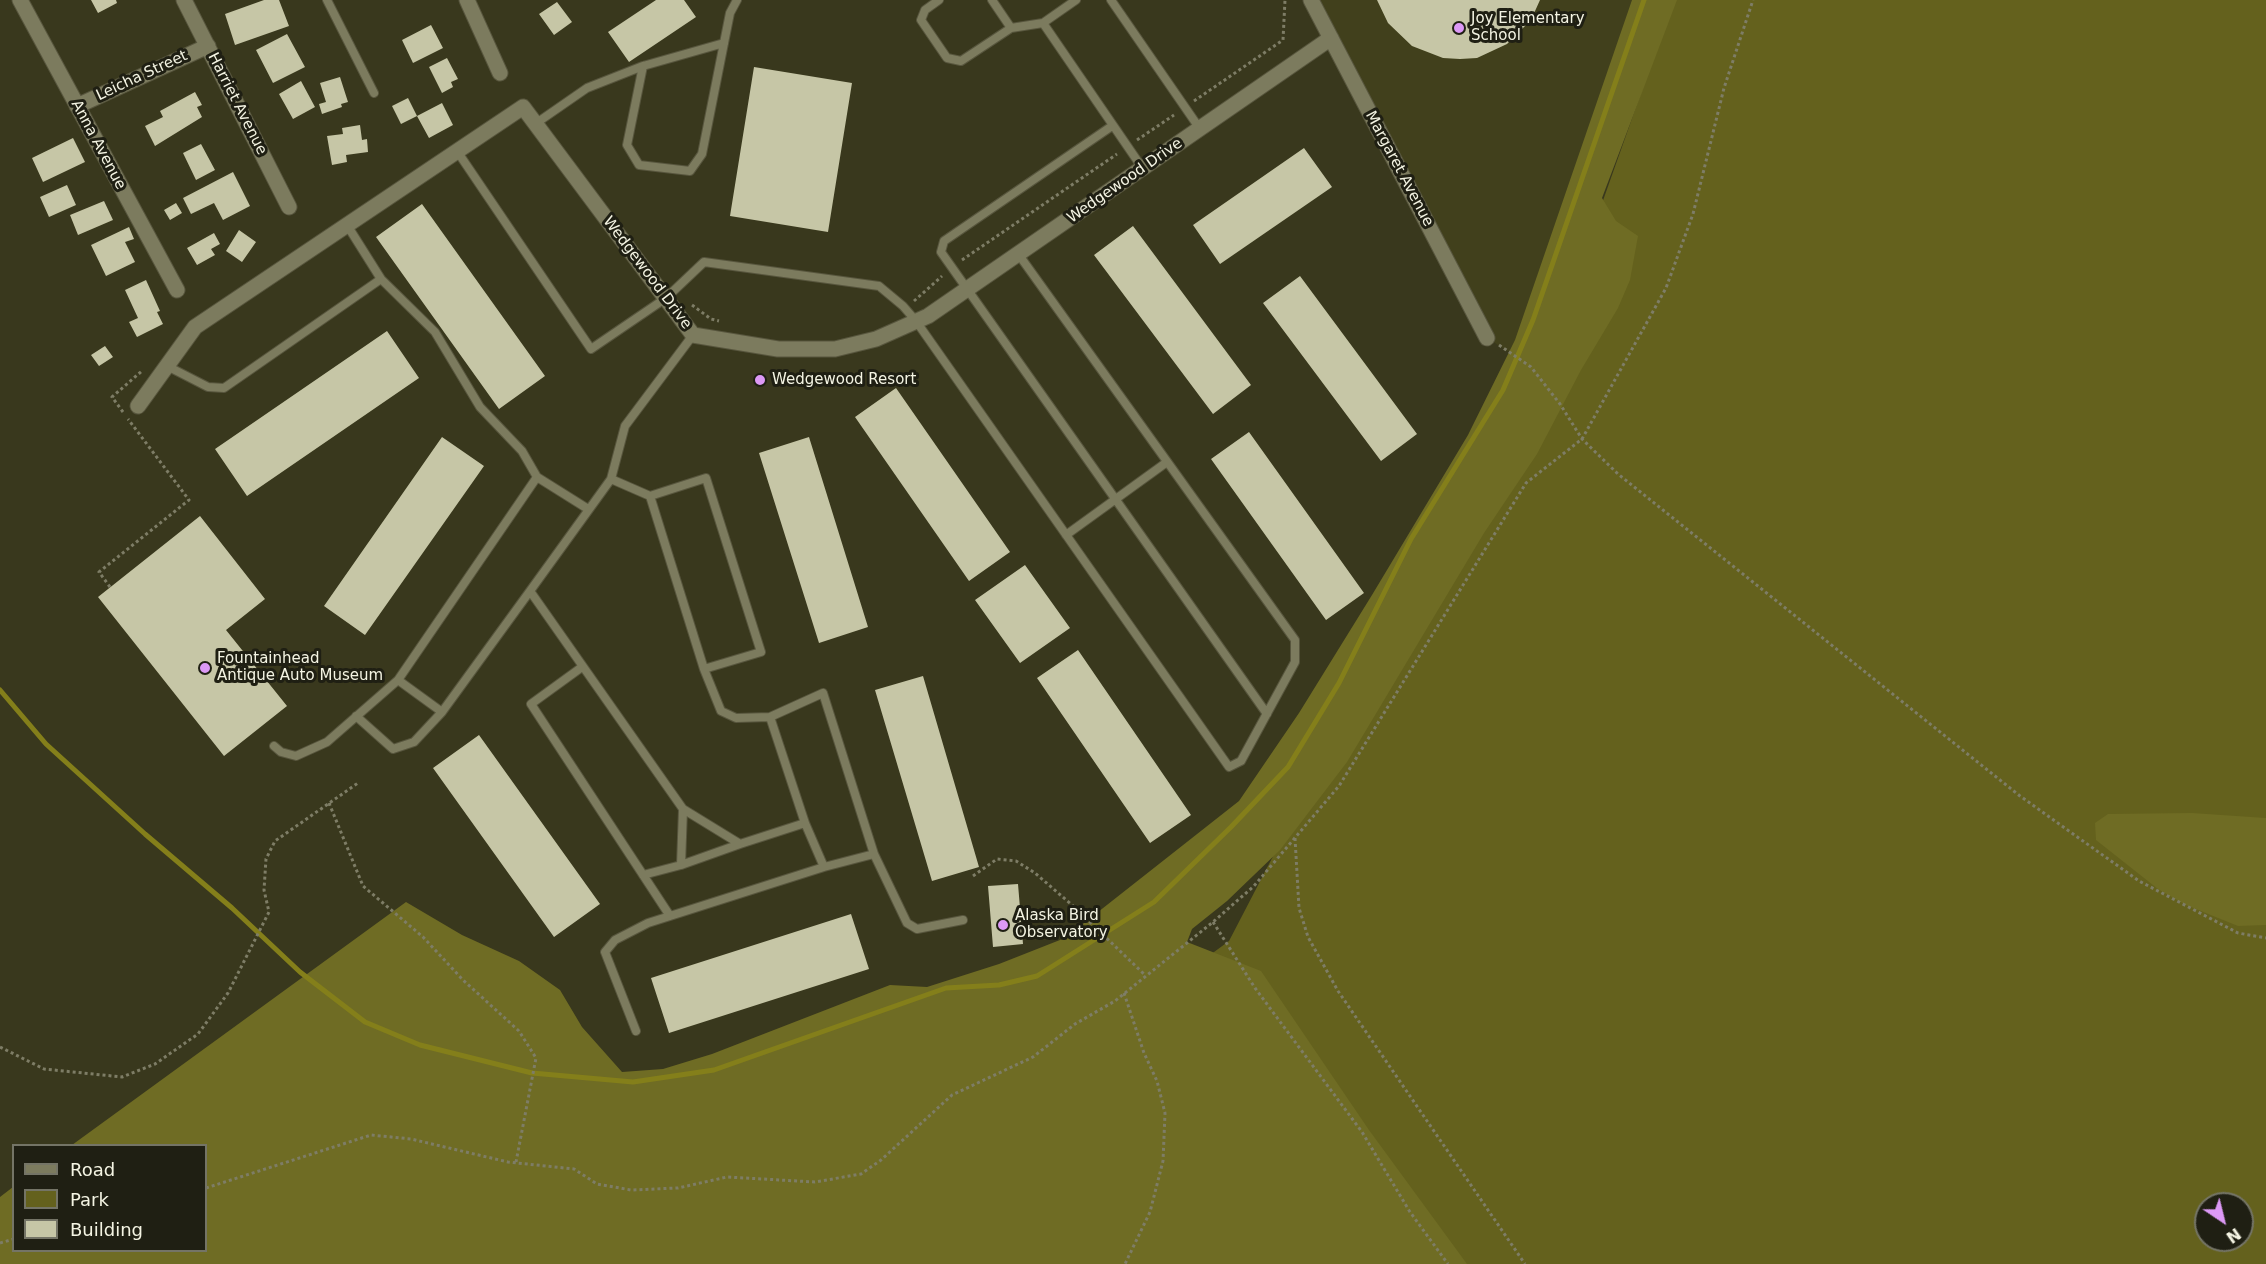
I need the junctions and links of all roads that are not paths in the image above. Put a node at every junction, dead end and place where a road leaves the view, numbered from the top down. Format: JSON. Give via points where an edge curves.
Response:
{"nodes":[{"id":1,"x":20,"y":0,"type":"edge"},
{"id":2,"x":184,"y":0,"type":"edge"},
{"id":3,"x":327,"y":0,"type":"edge"},
{"id":4,"x":467,"y":0,"type":"edge"},
{"id":5,"x":737,"y":0,"type":"edge"},
{"id":6,"x":939,"y":0,"type":"edge"},
{"id":7,"x":992,"y":0,"type":"edge"},
{"id":8,"x":1076,"y":0,"type":"edge"},
{"id":9,"x":1111,"y":0,"type":"edge"},
{"id":10,"x":1311,"y":0,"type":"edge"},
{"id":11,"x":1043,"y":22,"type":"junction"},
{"id":12,"x":1011,"y":28,"type":"junction"},
{"id":13,"x":1331,"y":38,"type":"junction"},
{"id":14,"x":724,"y":43,"type":"junction"},
{"id":15,"x":207,"y":46,"type":"junction"},
{"id":16,"x":643,"y":66,"type":"junction"},
{"id":17,"x":500,"y":74,"type":"dead end"},
{"id":18,"x":374,"y":93,"type":"dead end"},
{"id":19,"x":77,"y":106,"type":"junction"},
{"id":20,"x":535,"y":124,"type":"junction"},
{"id":21,"x":1112,"y":126,"type":"junction"},
{"id":22,"x":1200,"y":129,"type":"junction"},
{"id":23,"x":457,"y":151,"type":"junction"},
{"id":24,"x":1143,"y":169,"type":"junction"},
{"id":25,"x":289,"y":207,"type":"dead end"},
{"id":26,"x":347,"y":225,"type":"junction"},
{"id":27,"x":1019,"y":255,"type":"junction"},
{"id":28,"x":381,"y":279,"type":"junction"},
{"id":29,"x":177,"y":290,"type":"dead end"},
{"id":30,"x":967,"y":291,"type":"junction"},
{"id":31,"x":666,"y":298,"type":"junction"},
{"id":32,"x":916,"y":321,"type":"junction"},
{"id":33,"x":693,"y":334,"type":"junction"},
{"id":34,"x":1487,"y":338,"type":"dead end"},
{"id":35,"x":167,"y":366,"type":"junction"},
{"id":36,"x":138,"y":406,"type":"dead end"},
{"id":37,"x":1167,"y":462,"type":"junction"},
{"id":38,"x":537,"y":477,"type":"junction"},
{"id":39,"x":611,"y":479,"type":"junction"},
{"id":40,"x":650,"y":496,"type":"junction"},
{"id":41,"x":1116,"y":498,"type":"junction"},
{"id":42,"x":588,"y":509,"type":"junction"},
{"id":43,"x":1066,"y":535,"type":"junction"},
{"id":44,"x":530,"y":591,"type":"junction"},
{"id":45,"x":582,"y":667,"type":"junction"},
{"id":46,"x":704,"y":669,"type":"junction"},
{"id":47,"x":398,"y":680,"type":"junction"},
{"id":48,"x":442,"y":712,"type":"junction"},
{"id":49,"x":1267,"y":714,"type":"junction"},
{"id":50,"x":356,"y":716,"type":"junction"},
{"id":51,"x":770,"y":717,"type":"junction"},
{"id":52,"x":274,"y":746,"type":"dead end"},
{"id":53,"x":683,"y":809,"type":"junction"},
{"id":54,"x":805,"y":823,"type":"junction"},
{"id":55,"x":740,"y":844,"type":"junction"},
{"id":56,"x":874,"y":854,"type":"junction"},
{"id":57,"x":681,"y":865,"type":"junction"},
{"id":58,"x":824,"y":867,"type":"junction"},
{"id":59,"x":643,"y":875,"type":"junction"},
{"id":60,"x":670,"y":916,"type":"junction"},
{"id":61,"x":963,"y":920,"type":"dead end"},
{"id":62,"x":636,"y":1031,"type":"dead end"}],
"edges":[{"from":1,"to":19,"type":"street","name":"Anna Avenue"},
{"from":2,"to":15,"type":"street","name":"Harriet Avenue"},
{"from":3,"to":18,"type":"lane"},
{"from":4,"to":17,"type":"street"},
{"from":5,"to":14,"type":"lane"},
{"from":6,"to":12,"type":"lane","via":[[925,9],[921,20],[947,58],[962,61]]},
{"from":7,"to":12,"type":"lane"},
{"from":8,"to":11,"type":"lane"},
{"from":9,"to":22,"type":"lane"},
{"from":10,"to":13,"type":"street","name":"Margaret Avenue"},
{"from":11,"to":12,"type":"lane"},
{"from":11,"to":21,"type":"lane"},
{"from":13,"to":22,"type":"street","name":"Wedgewood Drive"},
{"from":13,"to":34,"type":"street","name":"Margaret Avenue"},
{"from":14,"to":16,"type":"lane"},
{"from":14,"to":16,"type":"lane","via":[[702,154],[690,171],[639,165],[627,145]]},
{"from":15,"to":19,"type":"street","name":"Leicha Street"},
{"from":15,"to":25,"type":"street","name":"Harriet Avenue"},
{"from":16,"to":20,"type":"lane","via":[[587,88]]},
{"from":19,"to":29,"type":"street","name":"Anna Avenue"},
{"from":20,"to":23,"type":"street","name":"Wedgewood Drive","via":[[524,107]]},
{"from":20,"to":31,"type":"street","name":"Wedgewood Drive"},
{"from":21,"to":24,"type":"lane"},
{"from":21,"to":30,"type":"lane","via":[[944,242],[941,252]]},
{"from":22,"to":24,"type":"street","name":"Wedgewood Drive"},
{"from":23,"to":26,"type":"street","name":"Wedgewood Drive"},
{"from":23,"to":31,"type":"lane","via":[[591,349]]},
{"from":24,"to":27,"type":"street","name":"Wedgewood Drive"},
{"from":26,"to":28,"type":"lane"},
{"from":26,"to":35,"type":"street","name":"Wedgewood Drive","via":[[195,327]]},
{"from":27,"to":30,"type":"street","name":"Wedgewood Drive"},
{"from":27,"to":37,"type":"lane"},
{"from":28,"to":35,"type":"lane","via":[[224,388],[208,387]]},
{"from":28,"to":38,"type":"lane","via":[[435,332],[480,406],[522,451]]},
{"from":30,"to":32,"type":"street","name":"Wedgewood Drive"},
{"from":30,"to":41,"type":"lane"},
{"from":31,"to":32,"type":"lane","via":[[704,262],[879,286]]},
{"from":31,"to":33,"type":"street","name":"Wedgewood Drive"},
{"from":32,"to":33,"type":"street","name":"Wedgewood Drive","via":[[876,339],[836,349],[778,349]]},
{"from":32,"to":43,"type":"lane"},
{"from":33,"to":39,"type":"lane","via":[[625,426]]},
{"from":35,"to":36,"type":"street","name":"Wedgewood Drive"},
{"from":37,"to":41,"type":"lane"},
{"from":37,"to":49,"type":"lane","via":[[1295,640],[1295,662]]},
{"from":38,"to":42,"type":"lane"},
{"from":38,"to":47,"type":"lane"},
{"from":39,"to":40,"type":"lane"},
{"from":39,"to":42,"type":"lane"},
{"from":40,"to":46,"type":"lane"},
{"from":40,"to":46,"type":"lane","via":[[706,478],[761,652]]},
{"from":41,"to":43,"type":"lane"},
{"from":41,"to":49,"type":"lane"},
{"from":42,"to":44,"type":"lane"},
{"from":43,"to":49,"type":"lane","via":[[1229,767],[1241,761]]},
{"from":44,"to":45,"type":"lane"},
{"from":44,"to":48,"type":"lane"},
{"from":45,"to":53,"type":"lane"},
{"from":45,"to":59,"type":"lane","via":[[531,704]]},
{"from":46,"to":51,"type":"lane","via":[[721,711],[736,718]]},
{"from":47,"to":48,"type":"lane"},
{"from":47,"to":50,"type":"lane"},
{"from":48,"to":50,"type":"lane","via":[[414,742],[393,749]]},
{"from":50,"to":52,"type":"lane","via":[[327,742],[296,756]]},
{"from":51,"to":54,"type":"lane"},
{"from":51,"to":56,"type":"lane","via":[[823,693]]},
{"from":53,"to":55,"type":"lane"},
{"from":53,"to":57,"type":"lane"},
{"from":54,"to":55,"type":"lane"},
{"from":54,"to":58,"type":"lane"},
{"from":55,"to":57,"type":"lane"},
{"from":56,"to":58,"type":"lane"},
{"from":56,"to":61,"type":"lane","via":[[907,923],[917,929]]},
{"from":57,"to":59,"type":"lane"},
{"from":58,"to":60,"type":"lane"},
{"from":59,"to":60,"type":"lane"},
{"from":60,"to":62,"type":"lane","via":[[615,940],[604,952]]}]}
